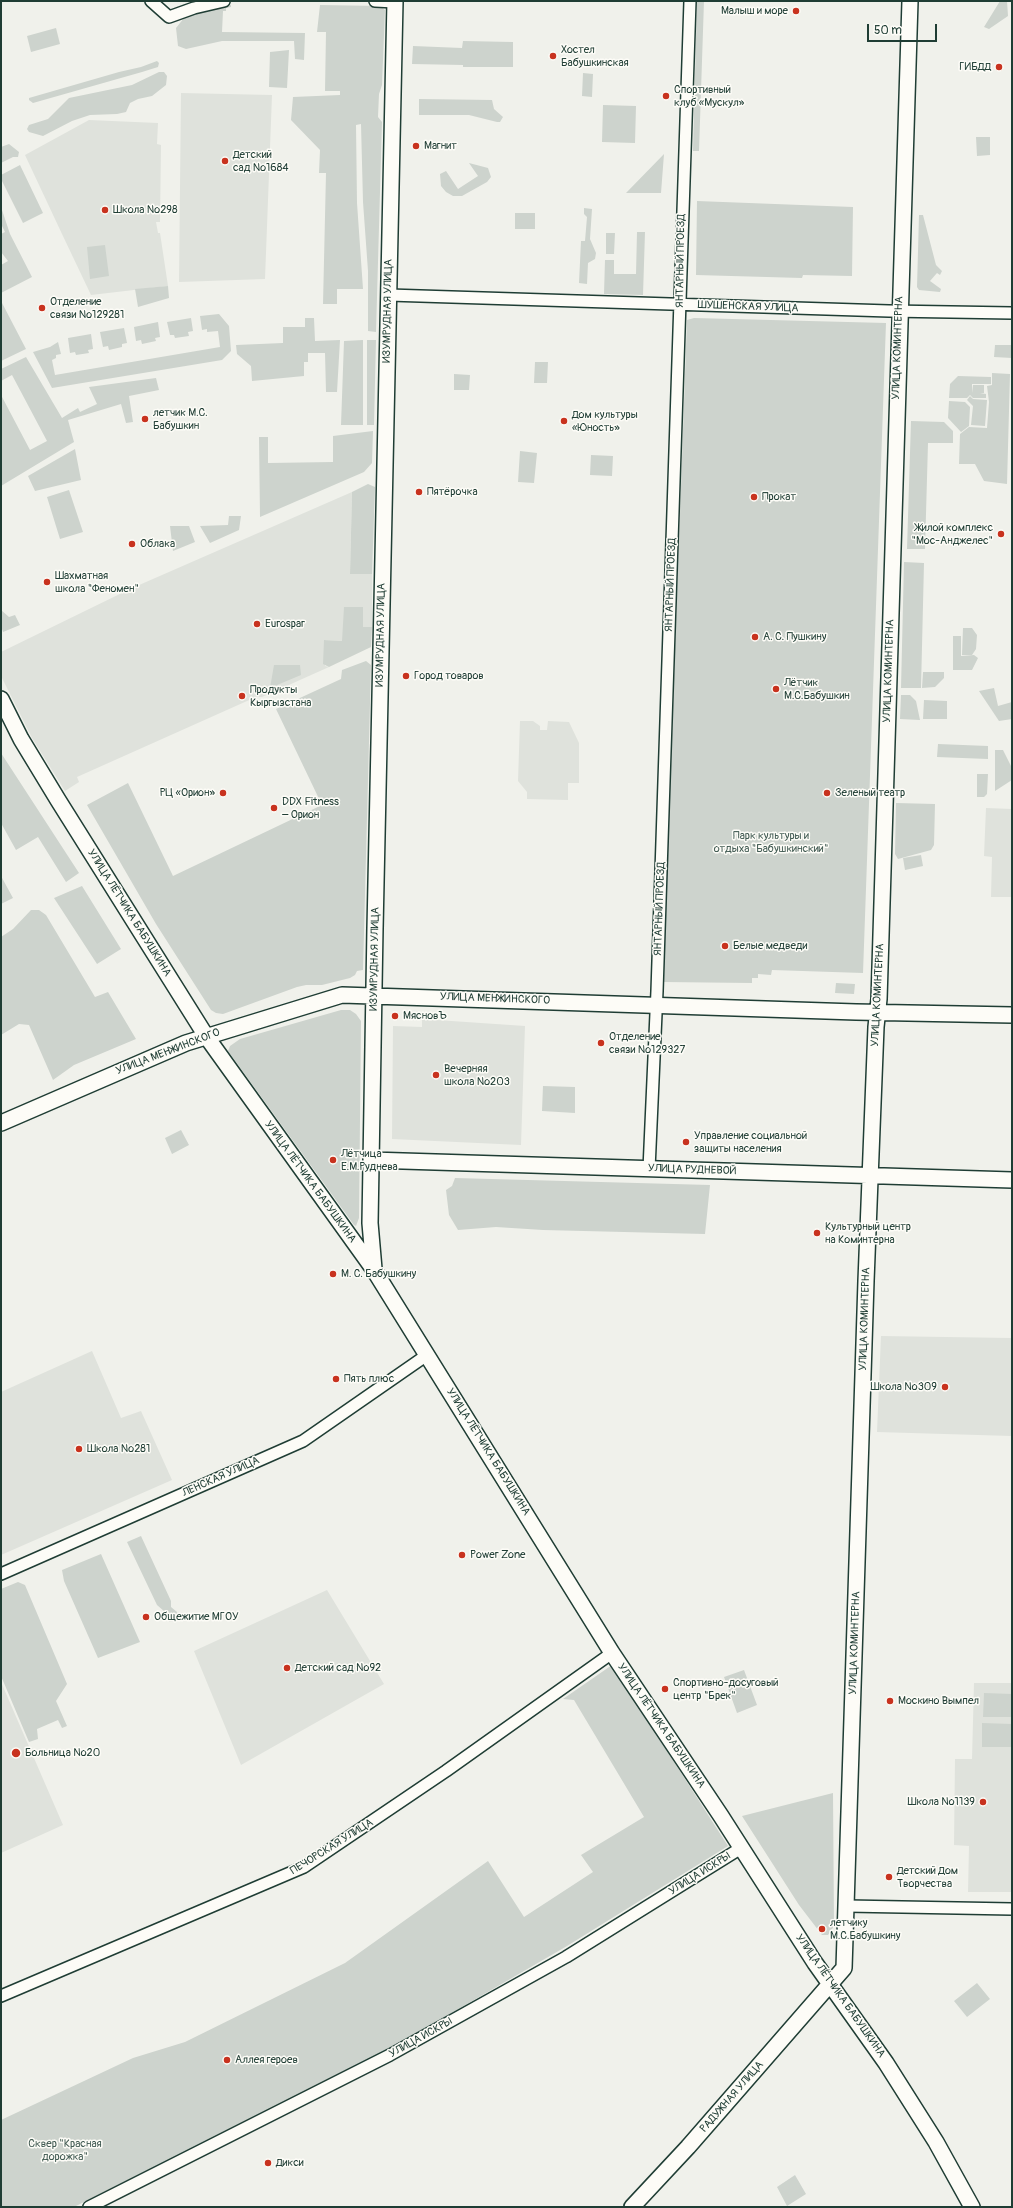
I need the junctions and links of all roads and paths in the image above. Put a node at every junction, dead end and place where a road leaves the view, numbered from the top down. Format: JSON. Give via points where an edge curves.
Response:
{"nodes":[{"id":1,"x":151,"y":1,"type":"edge"},
{"id":2,"x":224,"y":1,"type":"edge"},
{"id":3,"x":375,"y":1,"type":"edge"},
{"id":4,"x":690,"y":1,"type":"edge"},
{"id":5,"x":910,"y":1,"type":"edge"},
{"id":6,"x":395,"y":2,"type":"edge"},
{"id":7,"x":389,"y":295,"type":"junction"},
{"id":8,"x":680,"y":304,"type":"junction"},
{"id":9,"x":899,"y":311,"type":"junction"},
{"id":10,"x":1012,"y":313,"type":"edge"},
{"id":11,"x":1,"y":699,"type":"edge"},
{"id":12,"x":374,"y":995,"type":"junction"},
{"id":13,"x":657,"y":1005,"type":"junction"},
{"id":14,"x":877,"y":1013,"type":"junction"},
{"id":15,"x":1012,"y":1015,"type":"edge"},
{"id":16,"x":206,"y":1036,"type":"junction"},
{"id":17,"x":1,"y":1123,"type":"edge"},
{"id":18,"x":371,"y":1160,"type":"junction"},
{"id":19,"x":649,"y":1169,"type":"junction"},
{"id":20,"x":871,"y":1175,"type":"junction"},
{"id":21,"x":1012,"y":1180,"type":"edge"},
{"id":22,"x":374,"y":1270,"type":"junction"},
{"id":23,"x":427,"y":1355,"type":"junction"},
{"id":24,"x":1,"y":1574,"type":"edge"},
{"id":25,"x":612,"y":1653,"type":"junction"},
{"id":26,"x":741,"y":1848,"type":"junction"},
{"id":27,"x":847,"y":1906,"type":"junction"},
{"id":28,"x":1012,"y":1909,"type":"edge"},
{"id":29,"x":830,"y":1984,"type":"junction"},
{"id":30,"x":1,"y":1996,"type":"edge"},
{"id":31,"x":89,"y":2207,"type":"edge"},
{"id":32,"x":632,"y":2207,"type":"edge"},
{"id":33,"x":972,"y":2207,"type":"edge"}],
"edges":[{"from":1,"to":2,"type":"street","via":[[169,18],[194,8]]},
{"from":3,"to":6,"type":"street"},
{"from":4,"to":8,"type":"street","name":"ЯНТАРНЫЙ ПРОЕЗД"},
{"from":5,"to":9,"type":"street","name":"УЛИЦА КОМИНТЕРНА"},
{"from":6,"to":7,"type":"street","name":"ИЗУМРУДНАЯ УЛИЦА"},
{"from":7,"to":8,"type":"street","name":"ШУШЕНСКАЯ УЛИЦА"},
{"from":7,"to":12,"type":"street","name":"ИЗУМРУДНАЯ УЛИЦА"},
{"from":8,"to":9,"type":"street","name":"ШУШЕНСКАЯ УЛИЦА"},
{"from":8,"to":13,"type":"street","name":"ЯНТАРНЫЙ ПРОЕЗД"},
{"from":9,"to":10,"type":"street","name":"ШУШЕНСКАЯ УЛИЦА"},
{"from":9,"to":14,"type":"street","name":"УЛИЦА КОМИНТЕРНА"},
{"from":11,"to":16,"type":"street","name":"УЛИЦА ЛЁТЧИКА БАБУШКИНА","via":[[21,739],[58,800]]},
{"from":12,"to":13,"type":"street","name":"УЛИЦА МЕНЖИНСКОГО"},
{"from":12,"to":16,"type":"street","name":"УЛИЦА МЕНЖИНСКОГО","via":[[342,995]]},
{"from":12,"to":18,"type":"street","name":"ИЗУМРУДНАЯ УЛИЦА"},
{"from":13,"to":14,"type":"street","name":"УЛИЦА МЕНЖИНСКОГО"},
{"from":13,"to":19,"type":"street","name":"ЯНТАРНЫЙ ПРОЕЗД"},
{"from":14,"to":15,"type":"street","name":"УЛИЦА МЕНЖИНСКОГО"},
{"from":14,"to":20,"type":"street","name":"УЛИЦА КОМИНТЕРНА"},
{"from":16,"to":17,"type":"street","name":"УЛИЦА МЕНЖИНСКОГО","via":[[146,1059]]},
{"from":16,"to":22,"type":"street","name":"УЛИЦА ЛЁТЧИКА БАБУШКИНА"},
{"from":18,"to":19,"type":"street","name":"УЛИЦА РУДНЕВОЙ"},
{"from":18,"to":22,"type":"street","name":"ИЗУМРУДНАЯ УЛИЦА","via":[[370,1223]]},
{"from":19,"to":20,"type":"street","name":"УЛИЦА РУДНЕВОЙ"},
{"from":20,"to":21,"type":"street","name":"УЛИЦА РУДНЕВОЙ"},
{"from":20,"to":27,"type":"street","name":"УЛИЦА КОМИНТЕРНА"},
{"from":22,"to":23,"type":"street","name":"УЛИЦА ЛЁТЧИКА БАБУШКИНА"},
{"from":23,"to":24,"type":"street","name":"ЛЕНСКАЯ УЛИЦА","via":[[303,1441]]},
{"from":23,"to":25,"type":"street","name":"УЛИЦА ЛЁТЧИКА БАБУШКИНА"},
{"from":25,"to":26,"type":"street","name":"УЛИЦА ЛЁТЧИКА БАБУШКИНА"},
{"from":25,"to":30,"type":"street","name":"ПЕЧОРСКАЯ УЛИЦА","via":[[443,1774],[304,1867]]},
{"from":26,"to":29,"type":"street","name":"УЛИЦА ЛЁТЧИКА БАБУШКИНА"},
{"from":26,"to":31,"type":"street","name":"УЛИЦА ИСКРЫ","via":[[566,1957],[390,2055]]},
{"from":27,"to":28,"type":"street"},
{"from":27,"to":29,"type":"street","name":"УЛИЦА КОМИНТЕРНА","via":[[844,1968]]},
{"from":29,"to":32,"type":"street","name":"РАДУЖНАЯ УЛИЦА","via":[[688,2147]]},
{"from":29,"to":33,"type":"street","name":"УЛИЦА ЛЁТЧИКА БАБУШКИНА","via":[[894,2074]]}]}
